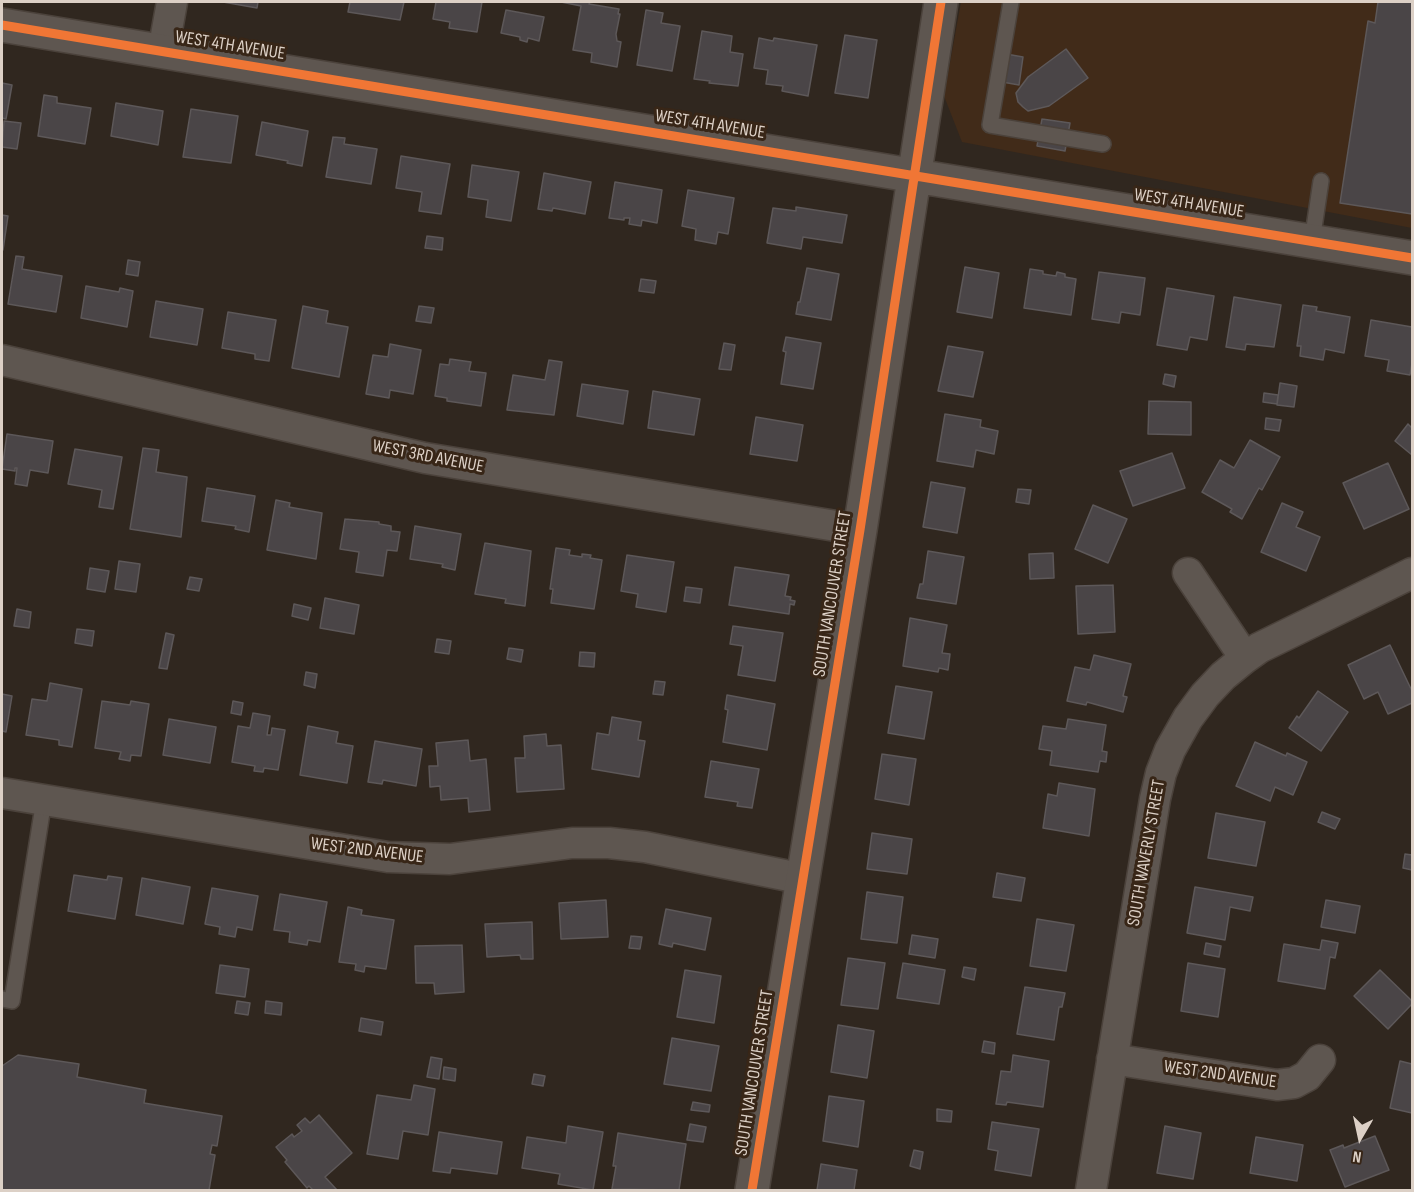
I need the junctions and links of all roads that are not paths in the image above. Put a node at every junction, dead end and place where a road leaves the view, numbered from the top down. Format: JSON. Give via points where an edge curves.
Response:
{"nodes":[{"id":1,"x":172,"y":2,"type":"edge"},
{"id":2,"x":941,"y":2,"type":"edge"},
{"id":3,"x":1011,"y":2,"type":"edge"},
{"id":4,"x":2,"y":26,"type":"edge"},
{"id":5,"x":163,"y":52,"type":"junction"},
{"id":6,"x":1103,"y":144,"type":"dead end"},
{"id":7,"x":913,"y":175,"type":"junction"},
{"id":8,"x":1321,"y":181,"type":"dead end"},
{"id":9,"x":1312,"y":241,"type":"junction"},
{"id":10,"x":1413,"y":258,"type":"edge"},
{"id":11,"x":2,"y":360,"type":"edge"},
{"id":12,"x":860,"y":530,"type":"junction"},
{"id":13,"x":1188,"y":573,"type":"dead end"},
{"id":14,"x":1413,"y":573,"type":"edge"},
{"id":15,"x":1245,"y":658,"type":"junction"},
{"id":16,"x":2,"y":793,"type":"edge"},
{"id":17,"x":44,"y":800,"type":"junction"},
{"id":18,"x":804,"y":879,"type":"junction"},
{"id":19,"x":2,"y":999,"type":"edge"},
{"id":20,"x":1112,"y":1059,"type":"junction"},
{"id":21,"x":1320,"y":1060,"type":"dead end"},
{"id":22,"x":752,"y":1191,"type":"edge"},
{"id":23,"x":1091,"y":1191,"type":"edge"}],
"edges":[{"from":1,"to":5,"type":"street"},
{"from":2,"to":7,"type":"street","name":"SOUTH VANCOUVER STREET"},
{"from":3,"to":6,"type":"lane","via":[[990,125]]},
{"from":4,"to":5,"type":"street","name":"WEST 4TH AVENUE"},
{"from":5,"to":7,"type":"street","name":"WEST 4TH AVENUE"},
{"from":7,"to":9,"type":"street","name":"WEST 4TH AVENUE"},
{"from":7,"to":12,"type":"street","name":"SOUTH VANCOUVER STREET"},
{"from":8,"to":9,"type":"lane"},
{"from":9,"to":10,"type":"street","name":"WEST 4TH AVENUE"},
{"from":11,"to":12,"type":"street","name":"WEST 3RD AVENUE","via":[[425,458]]},
{"from":12,"to":18,"type":"street","name":"SOUTH VANCOUVER STREET"},
{"from":13,"to":15,"type":"street"},
{"from":14,"to":15,"type":"street","name":"SOUTH WAVERLY STREET"},
{"from":15,"to":20,"type":"street","name":"SOUTH WAVERLY STREET","via":[[1222,676],[1188,718],[1161,773]]},
{"from":16,"to":17,"type":"street","name":"WEST 2ND AVENUE"},
{"from":17,"to":18,"type":"street","name":"WEST 2ND AVENUE","via":[[388,857],[450,859],[572,843],[609,843]]},
{"from":17,"to":19,"type":"lane","via":[[12,1001]]},
{"from":18,"to":22,"type":"street","name":"SOUTH VANCOUVER STREET"},
{"from":20,"to":21,"type":"street","name":"WEST 2ND AVENUE","via":[[1277,1085],[1307,1076]]},
{"from":20,"to":23,"type":"street","name":"SOUTH WAVERLY STREET"}]}
